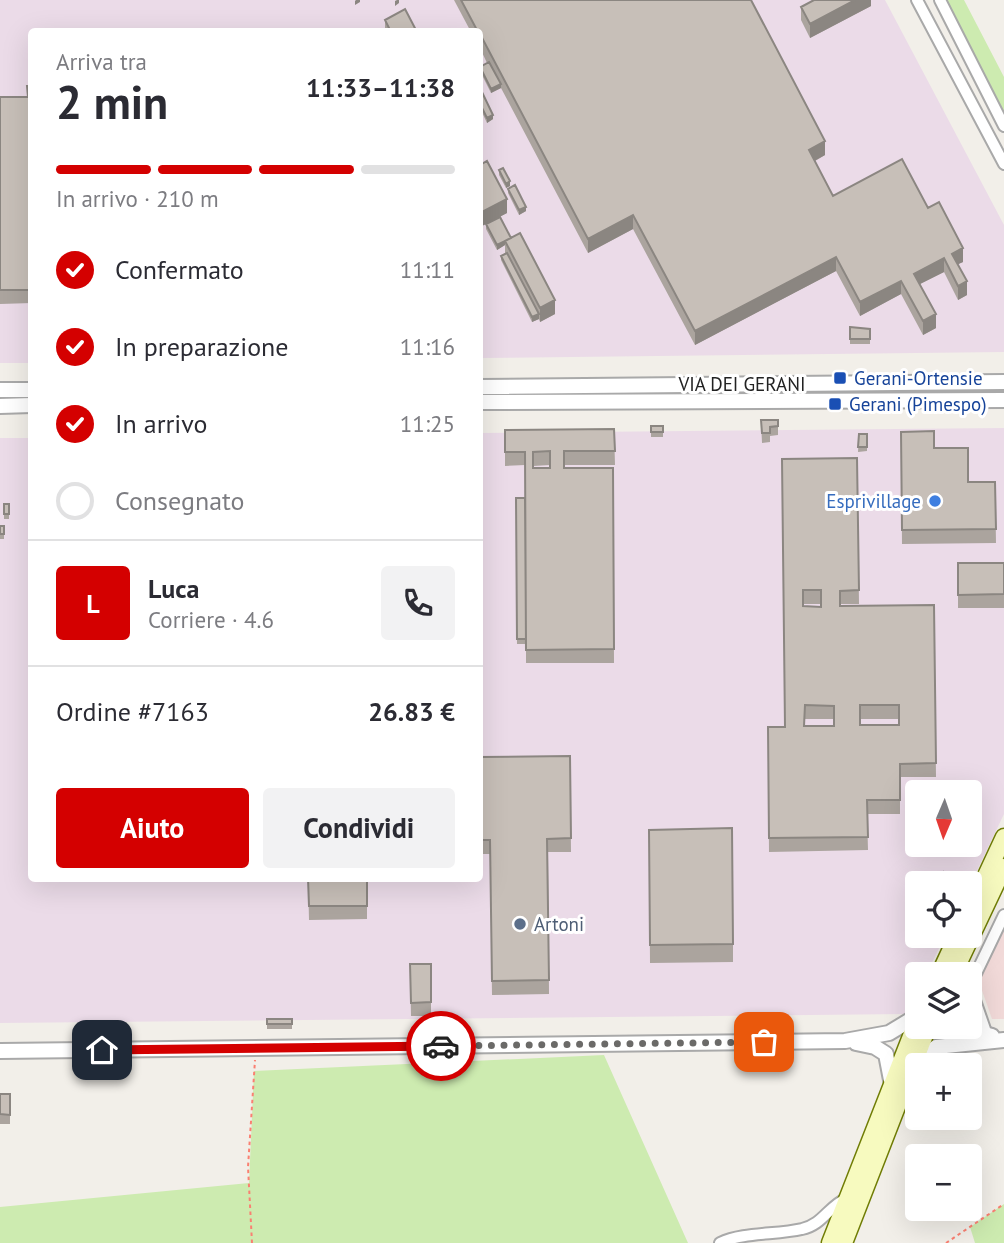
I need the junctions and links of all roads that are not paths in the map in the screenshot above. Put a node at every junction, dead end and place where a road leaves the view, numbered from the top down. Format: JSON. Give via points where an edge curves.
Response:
{"nodes":[{"id":1,"x":917,"y":0,"type":"edge"},
{"id":2,"x":940,"y":0,"type":"edge"},
{"id":3,"x":1004,"y":126,"type":"edge"},
{"id":4,"x":1004,"y":164,"type":"edge"},
{"id":5,"x":1004,"y":382,"type":"edge"},
{"id":6,"x":483,"y":387,"type":"edge"},
{"id":7,"x":0,"y":390,"type":"edge"},
{"id":8,"x":28,"y":390,"type":"edge"},
{"id":9,"x":1004,"y":400,"type":"edge"},
{"id":10,"x":483,"y":402,"type":"edge"},
{"id":11,"x":28,"y":405,"type":"edge"},
{"id":12,"x":0,"y":406,"type":"edge"},
{"id":13,"x":1004,"y":837,"type":"edge"},
{"id":14,"x":1004,"y":867,"type":"edge"},
{"id":15,"x":982,"y":884,"type":"edge"},
{"id":16,"x":1004,"y":915,"type":"edge"},
{"id":17,"x":959,"y":962,"type":"edge"},
{"id":18,"x":905,"y":1025,"type":"edge"},
{"id":19,"x":982,"y":1034,"type":"edge"},
{"id":20,"x":987,"y":1035,"type":"junction"},
{"id":21,"x":1004,"y":1038,"type":"edge"},
{"id":22,"x":908,"y":1039,"type":"edge"},
{"id":23,"x":845,"y":1041,"type":"junction"},
{"id":24,"x":0,"y":1052,"type":"edge"},
{"id":25,"x":928,"y":1053,"type":"edge"},
{"id":26,"x":891,"y":1080,"type":"junction"},
{"id":27,"x":905,"y":1083,"type":"edge"},
{"id":28,"x":846,"y":1199,"type":"junction"},
{"id":29,"x":720,"y":1243,"type":"edge"},
{"id":30,"x":830,"y":1243,"type":"edge"},
{"id":31,"x":844,"y":1243,"type":"edge"}],
"edges":[{"from":1,"to":4,"type":"street"},
{"from":2,"to":3,"type":"street"},
{"from":5,"to":6,"type":"street","name":"VIA DEI GERANI"},
{"from":7,"to":8,"type":"street"},
{"from":9,"to":10,"type":"street","name":"VIA DEI GERANI"},
{"from":11,"to":12,"type":"street"},
{"from":13,"to":15,"type":"main road"},
{"from":14,"to":17,"type":"main road"},
{"from":16,"to":20,"type":"street","via":[[970,986]]},
{"from":18,"to":23,"type":"street","via":[[889,1033]]},
{"from":19,"to":20,"type":"street"},
{"from":20,"to":21,"type":"street"},
{"from":21,"to":25,"type":"street","via":[[936,1047]]},
{"from":22,"to":26,"type":"main road"},
{"from":23,"to":24,"type":"street"},
{"from":23,"to":26,"type":"street","via":[[886,1054]]},
{"from":26,"to":28,"type":"main road"},
{"from":27,"to":31,"type":"main road"},
{"from":28,"to":29,"type":"street","via":[[804,1229]]},
{"from":28,"to":30,"type":"main road"}]}
